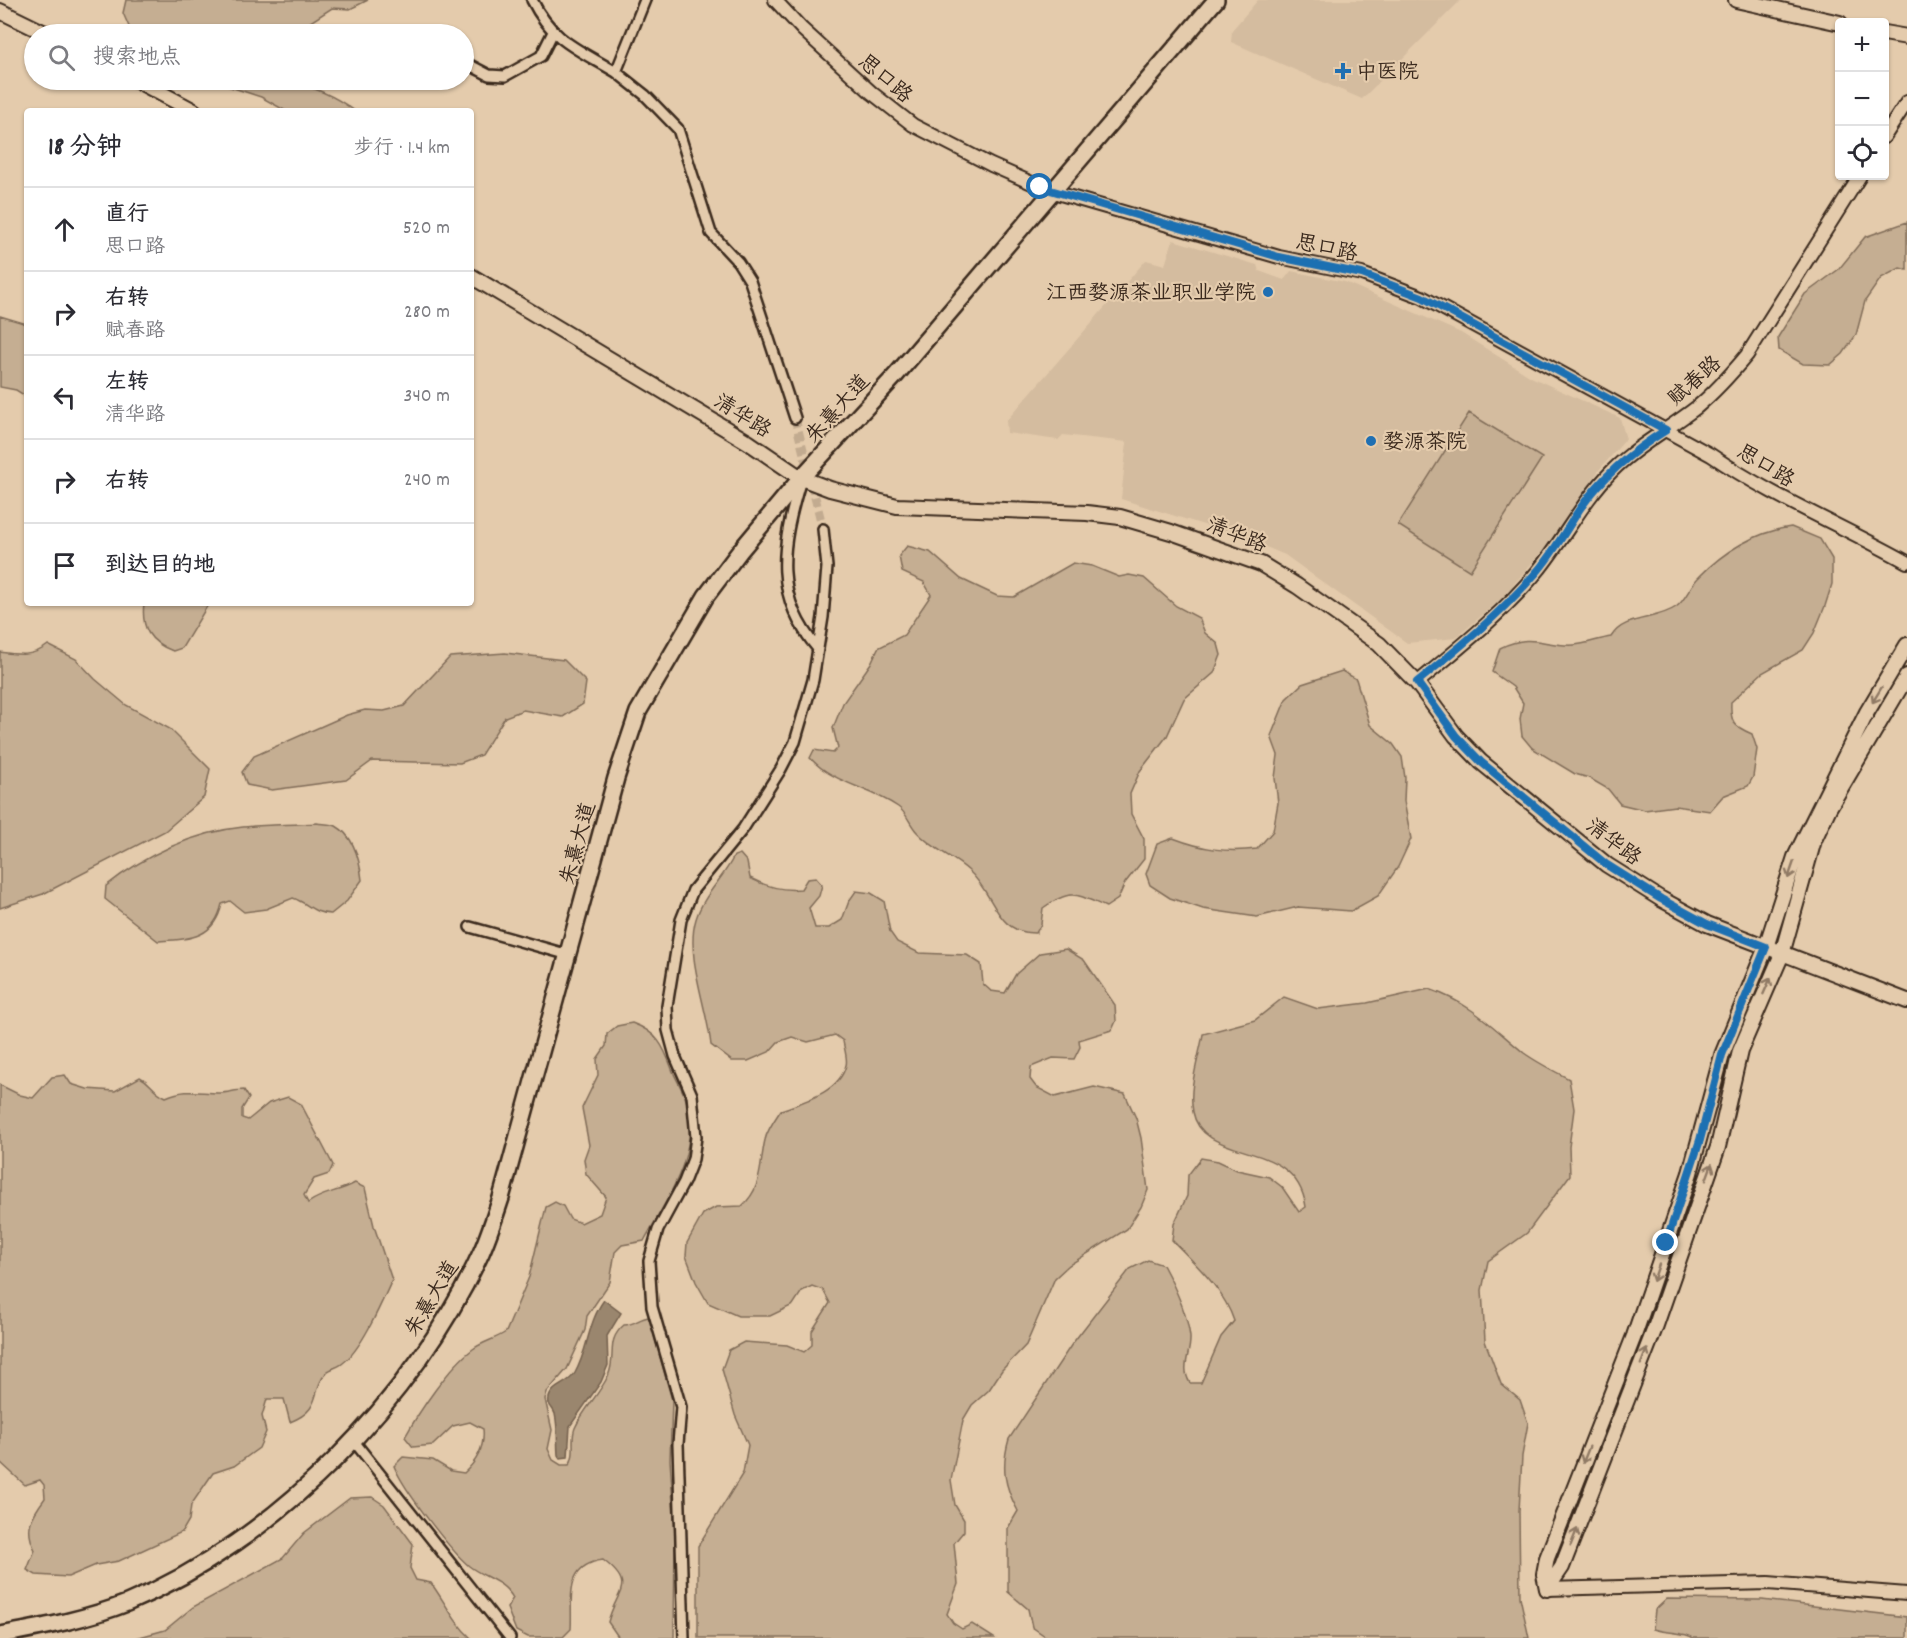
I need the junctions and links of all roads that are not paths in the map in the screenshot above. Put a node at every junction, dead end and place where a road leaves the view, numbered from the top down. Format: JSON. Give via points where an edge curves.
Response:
{"nodes":[{"id":1,"x":532,"y":0,"type":"edge"},
{"id":2,"x":645,"y":0,"type":"edge"},
{"id":3,"x":775,"y":0,"type":"edge"},
{"id":4,"x":1216,"y":0,"type":"edge"},
{"id":5,"x":1739,"y":0,"type":"edge"},
{"id":6,"x":0,"y":10,"type":"edge"},
{"id":7,"x":1835,"y":22,"type":"edge"},
{"id":8,"x":27,"y":24,"type":"edge"},
{"id":9,"x":552,"y":32,"type":"junction"},
{"id":10,"x":1889,"y":34,"type":"edge"},
{"id":11,"x":1907,"y":37,"type":"edge"},
{"id":12,"x":474,"y":67,"type":"edge"},
{"id":13,"x":616,"y":72,"type":"junction"},
{"id":14,"x":155,"y":90,"type":"edge"},
{"id":15,"x":1907,"y":102,"type":"edge"},
{"id":16,"x":188,"y":108,"type":"edge"},
{"id":17,"x":1889,"y":129,"type":"edge"},
{"id":18,"x":1857,"y":180,"type":"edge"},
{"id":19,"x":1050,"y":191,"type":"junction"},
{"id":20,"x":474,"y":278,"type":"edge"},
{"id":21,"x":795,"y":418,"type":"tunnel mouth"},
{"id":22,"x":1666,"y":430,"type":"junction"},
{"id":23,"x":801,"y":478,"type":"junction"},
{"id":24,"x":823,"y":529,"type":"tunnel mouth"},
{"id":25,"x":1907,"y":562,"type":"edge"},
{"id":26,"x":1907,"y":645,"type":"edge"},
{"id":27,"x":818,"y":649,"type":"junction"},
{"id":28,"x":1907,"y":676,"type":"edge"},
{"id":29,"x":1417,"y":682,"type":"junction"},
{"id":30,"x":470,"y":927,"type":"dead end"},
{"id":31,"x":1766,"y":947,"type":"junction"},
{"id":32,"x":1782,"y":954,"type":"junction"},
{"id":33,"x":569,"y":955,"type":"junction"},
{"id":34,"x":1907,"y":1001,"type":"edge"},
{"id":35,"x":353,"y":1440,"type":"junction"},
{"id":36,"x":1547,"y":1589,"type":"junction"},
{"id":37,"x":1907,"y":1594,"type":"edge"},
{"id":38,"x":0,"y":1635,"type":"edge"},
{"id":39,"x":510,"y":1638,"type":"edge"},
{"id":40,"x":684,"y":1638,"type":"edge"}],
"edges":[{"from":1,"to":9,"type":"street"},
{"from":2,"to":13,"type":"street"},
{"from":3,"to":19,"type":"street","name":"思口路","via":[[872,93],[913,125]]},
{"from":4,"to":19,"type":"main road","name":"朱熹大道"},
{"from":5,"to":7,"type":"main road"},
{"from":6,"to":8,"type":"main road"},
{"from":9,"to":12,"type":"street","via":[[541,57],[505,76],[489,75]]},
{"from":9,"to":13,"type":"street"},
{"from":10,"to":11,"type":"main road"},
{"from":13,"to":21,"type":"street","via":[[678,129],[711,233],[750,281]]},
{"from":14,"to":16,"type":"main road"},
{"from":15,"to":17,"type":"street"},
{"from":18,"to":22,"type":"street","name":"赋春路","via":[[1747,355],[1697,406]]},
{"from":19,"to":22,"type":"street","name":"思口路","via":[[1279,257],[1362,274],[1412,293]]},
{"from":19,"to":23,"type":"main road","name":"朱熹大道","via":[[896,375]]},
{"from":20,"to":23,"type":"main road","name":"清华路","via":[[748,442]]},
{"from":22,"to":25,"type":"street","name":"思口路","via":[[1813,516]]},
{"from":22,"to":29,"type":"street","name":"赋春路","via":[[1637,447],[1612,471],[1536,573],[1491,621]]},
{"from":23,"to":27,"type":"street","via":[[785,541],[786,577],[796,621]]},
{"from":23,"to":29,"type":"main road","name":"清华路","via":[[846,495],[897,506],[1087,513],[1171,532],[1261,564],[1379,644]]},
{"from":23,"to":33,"type":"main road","name":"朱熹大道","via":[[706,596],[638,712],[596,848]]},
{"from":24,"to":27,"type":"street","via":[[827,567]]},
{"from":26,"to":31,"type":"main road","one_way":true,"via":[[1867,712],[1795,857]]},
{"from":27,"to":40,"type":"street","via":[[795,742],[781,770],[743,830],[693,890],[685,907],[668,997],[668,1030],[692,1095],[696,1137],[693,1160],[658,1230],[649,1261],[652,1307],[681,1407],[678,1444]]},
{"from":28,"to":32,"type":"main road","via":[[1814,840]]},
{"from":29,"to":31,"type":"main road","name":"清华路","via":[[1456,736],[1481,762],[1607,865],[1707,924]]},
{"from":30,"to":33,"type":"street"},
{"from":31,"to":32,"type":"main road","name":"清华路"},
{"from":31,"to":36,"type":"main road","one_way":true,"via":[[1722,1055],[1690,1173],[1634,1336],[1546,1558]]},
{"from":32,"to":34,"type":"main road","name":"清华路"},
{"from":36,"to":32,"type":"main road","one_way":true,"via":[[1562,1567],[1655,1328],[1718,1147],[1740,1051]]},
{"from":33,"to":35,"type":"main road","name":"朱熹大道","via":[[514,1158],[481,1252],[439,1330]]},
{"from":35,"to":38,"type":"main road","name":"朱熹大道","via":[[297,1497],[195,1568],[127,1602],[56,1625]]},
{"from":35,"to":39,"type":"street"},
{"from":36,"to":37,"type":"street","via":[[1768,1583]]}]}
